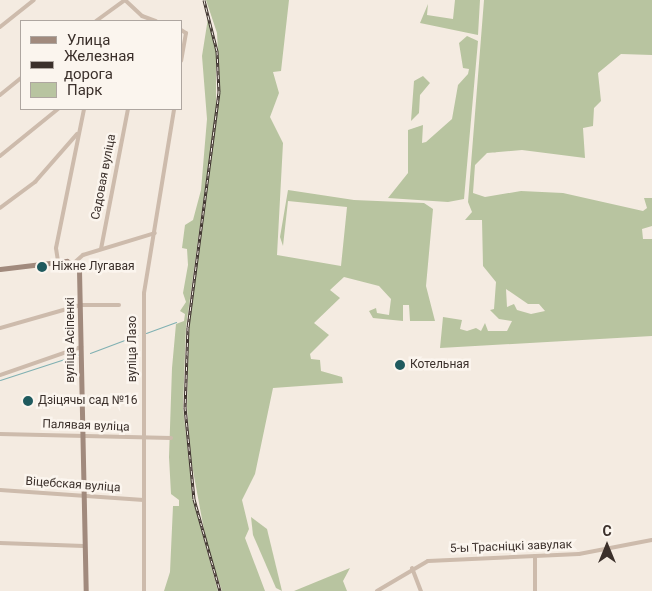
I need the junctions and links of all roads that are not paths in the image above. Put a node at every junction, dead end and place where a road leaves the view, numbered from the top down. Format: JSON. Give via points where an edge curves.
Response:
{"nodes":[{"id":1,"x":34,"y":0,"type":"edge"},
{"id":2,"x":125,"y":0,"type":"edge"},
{"id":3,"x":106,"y":15,"type":"junction"},
{"id":4,"x":145,"y":19,"type":"edge"},
{"id":5,"x":98,"y":20,"type":"edge"},
{"id":6,"x":104,"y":20,"type":"edge"},
{"id":7,"x":0,"y":27,"type":"edge"},
{"id":8,"x":183,"y":30,"type":"edge"},
{"id":9,"x":182,"y":46,"type":"edge"},
{"id":10,"x":20,"y":79,"type":"edge"},
{"id":11,"x":0,"y":95,"type":"edge"},
{"id":12,"x":57,"y":110,"type":"edge"},
{"id":13,"x":84,"y":110,"type":"edge"},
{"id":14,"x":128,"y":110,"type":"edge"},
{"id":15,"x":174,"y":110,"type":"edge"},
{"id":16,"x":78,"y":133,"type":"junction"},
{"id":17,"x":0,"y":156,"type":"edge"},
{"id":18,"x":0,"y":208,"type":"edge"},
{"id":19,"x":155,"y":233,"type":"junction"},
{"id":20,"x":100,"y":248,"type":"junction"},
{"id":21,"x":58,"y":261,"type":"junction"},
{"id":22,"x":74,"y":263,"type":"junction"},
{"id":23,"x":0,"y":270,"type":"edge"},
{"id":24,"x":81,"y":305,"type":"junction"},
{"id":25,"x":119,"y":305,"type":"dead end"},
{"id":26,"x":0,"y":328,"type":"edge"},
{"id":27,"x":81,"y":347,"type":"junction"},
{"id":28,"x":0,"y":374,"type":"edge"},
{"id":29,"x":0,"y":434,"type":"edge"},
{"id":30,"x":82,"y":435,"type":"junction"},
{"id":31,"x":143,"y":438,"type":"junction"},
{"id":32,"x":172,"y":438,"type":"dead end"},
{"id":33,"x":0,"y":490,"type":"edge"},
{"id":34,"x":82,"y":495,"type":"junction"},
{"id":35,"x":144,"y":500,"type":"junction"},
{"id":36,"x":652,"y":540,"type":"edge"},
{"id":37,"x":0,"y":543,"type":"edge"},
{"id":38,"x":84,"y":546,"type":"junction"},
{"id":39,"x":535,"y":556,"type":"junction"},
{"id":40,"x":412,"y":568,"type":"junction"},
{"id":41,"x":86,"y":591,"type":"edge"},
{"id":42,"x":144,"y":591,"type":"edge"},
{"id":43,"x":377,"y":591,"type":"edge"},
{"id":44,"x":421,"y":591,"type":"edge"},
{"id":45,"x":535,"y":591,"type":"edge"}],
"edges":[{"from":1,"to":7,"type":"street"},
{"from":2,"to":3,"type":"street"},
{"from":2,"to":4,"type":"street"},
{"from":3,"to":5,"type":"street"},
{"from":3,"to":6,"type":"street"},
{"from":8,"to":9,"type":"street"},
{"from":10,"to":11,"type":"street"},
{"from":12,"to":17,"type":"street"},
{"from":13,"to":16,"type":"street"},
{"from":14,"to":20,"type":"street","name":"Садовая вуліца"},
{"from":15,"to":19,"type":"street","name":"вуліца Лазо"},
{"from":16,"to":18,"type":"street","via":[[35,182]]},
{"from":16,"to":21,"type":"street","via":[[56,248]]},
{"from":19,"to":20,"type":"street"},
{"from":19,"to":31,"type":"street","name":"вуліца Лазо","via":[[144,293]]},
{"from":20,"to":22,"type":"street"},
{"from":21,"to":22,"type":"street"},
{"from":21,"to":23,"type":"street"},
{"from":22,"to":24,"type":"street","name":"вуліца Асіпенкі","via":[[79,270]]},
{"from":24,"to":25,"type":"street"},
{"from":24,"to":26,"type":"street"},
{"from":24,"to":27,"type":"street","name":"вуліца Асіпенкі"},
{"from":27,"to":28,"type":"street"},
{"from":27,"to":30,"type":"street","name":"вуліца Асіпенкі"},
{"from":29,"to":30,"type":"street","name":"Палявая вуліца"},
{"from":30,"to":31,"type":"street","name":"Палявая вуліца"},
{"from":30,"to":34,"type":"street","name":"вуліца Асіпенкі"},
{"from":31,"to":32,"type":"street","name":"Палявая вуліца"},
{"from":31,"to":35,"type":"street","name":"вуліца Лазо"},
{"from":33,"to":34,"type":"street","name":"Віцебская вуліца"},
{"from":34,"to":35,"type":"street","name":"Віцебская вуліца"},
{"from":34,"to":38,"type":"street","name":"вуліца Асіпенкі"},
{"from":35,"to":42,"type":"street","name":"вуліца Лазо"},
{"from":36,"to":39,"type":"street","name":"5-ы Трасніцкі завулак","via":[[609,550]]},
{"from":37,"to":38,"type":"street"},
{"from":38,"to":41,"type":"street","name":"вуліца Асіпенкі"},
{"from":39,"to":40,"type":"street","name":"5-ы Трасніцкі завулак","via":[[428,561]]},
{"from":39,"to":45,"type":"street"},
{"from":40,"to":43,"type":"street","name":"5-ы Трасніцкі завулак"},
{"from":40,"to":44,"type":"street"}]}
